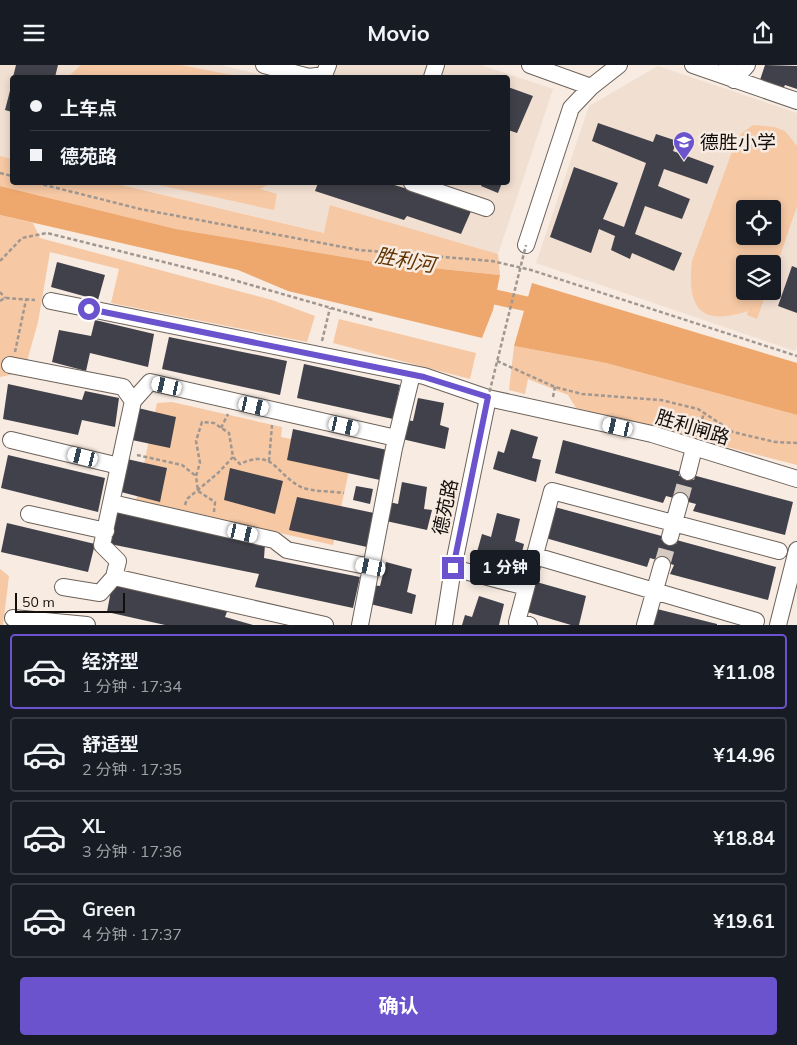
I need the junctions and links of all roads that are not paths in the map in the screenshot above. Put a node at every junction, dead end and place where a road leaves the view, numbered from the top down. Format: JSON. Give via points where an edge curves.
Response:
{"nodes":[{"id":1,"x":264,"y":65,"type":"edge"},
{"id":2,"x":530,"y":65,"type":"edge"},
{"id":3,"x":619,"y":65,"type":"edge"},
{"id":4,"x":693,"y":65,"type":"edge"},
{"id":5,"x":727,"y":65,"type":"edge"},
{"id":6,"x":747,"y":65,"type":"edge"},
{"id":7,"x":302,"y":75,"type":"edge"},
{"id":8,"x":734,"y":80,"type":"junction"},
{"id":9,"x":591,"y":87,"type":"junction"},
{"id":10,"x":797,"y":101,"type":"edge"},
{"id":11,"x":418,"y":185,"type":"edge"},
{"id":12,"x":486,"y":208,"type":"dead end"},
{"id":13,"x":526,"y":245,"type":"road end"},
{"id":14,"x":51,"y":301,"type":"road end"},
{"id":15,"x":10,"y":365,"type":"road end"},
{"id":16,"x":412,"y":374,"type":"junction"},
{"id":17,"x":488,"y":397,"type":"junction"},
{"id":18,"x":132,"y":401,"type":"junction"},
{"id":19,"x":396,"y":438,"type":"junction"},
{"id":20,"x":11,"y":440,"type":"dead end"},
{"id":21,"x":694,"y":448,"type":"junction"},
{"id":22,"x":121,"y":458,"type":"junction"},
{"id":23,"x":688,"y":473,"type":"tunnel mouth"},
{"id":24,"x":797,"y":479,"type":"edge"},
{"id":25,"x":680,"y":501,"type":"tunnel mouth"},
{"id":26,"x":112,"y":503,"type":"junction"},
{"id":27,"x":29,"y":514,"type":"dead end"},
{"id":28,"x":672,"y":530,"type":"junction"},
{"id":29,"x":106,"y":531,"type":"junction"},
{"id":30,"x":797,"y":550,"type":"edge"},
{"id":31,"x":779,"y":551,"type":"dead end"},
{"id":32,"x":535,"y":556,"type":"junction"},
{"id":33,"x":662,"y":565,"type":"tunnel mouth"},
{"id":34,"x":371,"y":567,"type":"junction"},
{"id":35,"x":453,"y":568,"type":"junction"},
{"id":36,"x":114,"y":577,"type":"junction"},
{"id":37,"x":63,"y":587,"type":"dead end"},
{"id":38,"x":526,"y":587,"type":"junction"},
{"id":39,"x":654,"y":591,"type":"junction"},
{"id":40,"x":14,"y":618,"type":"dead end"},
{"id":41,"x":756,"y":621,"type":"dead end"},
{"id":42,"x":87,"y":625,"type":"edge"},
{"id":43,"x":323,"y":625,"type":"edge"},
{"id":44,"x":360,"y":625,"type":"edge"},
{"id":45,"x":444,"y":625,"type":"edge"},
{"id":46,"x":529,"y":625,"type":"edge"},
{"id":47,"x":644,"y":625,"type":"edge"},
{"id":48,"x":778,"y":625,"type":"edge"}],
"edges":[{"from":1,"to":7,"type":"street"},
{"from":2,"to":9,"type":"street"},
{"from":3,"to":9,"type":"street"},
{"from":4,"to":8,"type":"street"},
{"from":5,"to":8,"type":"street"},
{"from":6,"to":8,"type":"street"},
{"from":8,"to":10,"type":"street"},
{"from":9,"to":13,"type":"street","via":[[571,109]]},
{"from":11,"to":12,"type":"street"},
{"from":14,"to":16,"type":"street","name":"胜利闸路"},
{"from":15,"to":18,"type":"street","via":[[122,387]]},
{"from":16,"to":17,"type":"street","name":"胜利闸路"},
{"from":16,"to":19,"type":"street"},
{"from":17,"to":21,"type":"street","name":"胜利闸路","via":[[652,435]]},
{"from":17,"to":35,"type":"street","name":"德苑路"},
{"from":18,"to":19,"type":"street","via":[[150,382]]},
{"from":18,"to":22,"type":"street"},
{"from":19,"to":34,"type":"street"},
{"from":20,"to":22,"type":"street"},
{"from":21,"to":23,"type":"street"},
{"from":21,"to":24,"type":"street","name":"胜利闸路"},
{"from":22,"to":26,"type":"street"},
{"from":25,"to":28,"type":"street"},
{"from":26,"to":29,"type":"street"},
{"from":26,"to":34,"type":"street","via":[[274,540],[287,549]]},
{"from":27,"to":29,"type":"street"},
{"from":28,"to":31,"type":"street"},
{"from":28,"to":32,"type":"street","via":[[552,491]]},
{"from":29,"to":36,"type":"street","via":[[102,545],[118,561]]},
{"from":30,"to":48,"type":"street"},
{"from":32,"to":38,"type":"street"},
{"from":32,"to":39,"type":"street"},
{"from":33,"to":39,"type":"street"},
{"from":34,"to":44,"type":"street"},
{"from":35,"to":38,"type":"street"},
{"from":35,"to":45,"type":"street","name":"德苑路"},
{"from":36,"to":37,"type":"street","via":[[100,593]]},
{"from":36,"to":43,"type":"street"},
{"from":38,"to":46,"type":"street","via":[[517,622]]},
{"from":39,"to":41,"type":"street"},
{"from":39,"to":47,"type":"street"},
{"from":40,"to":42,"type":"street"}]}
